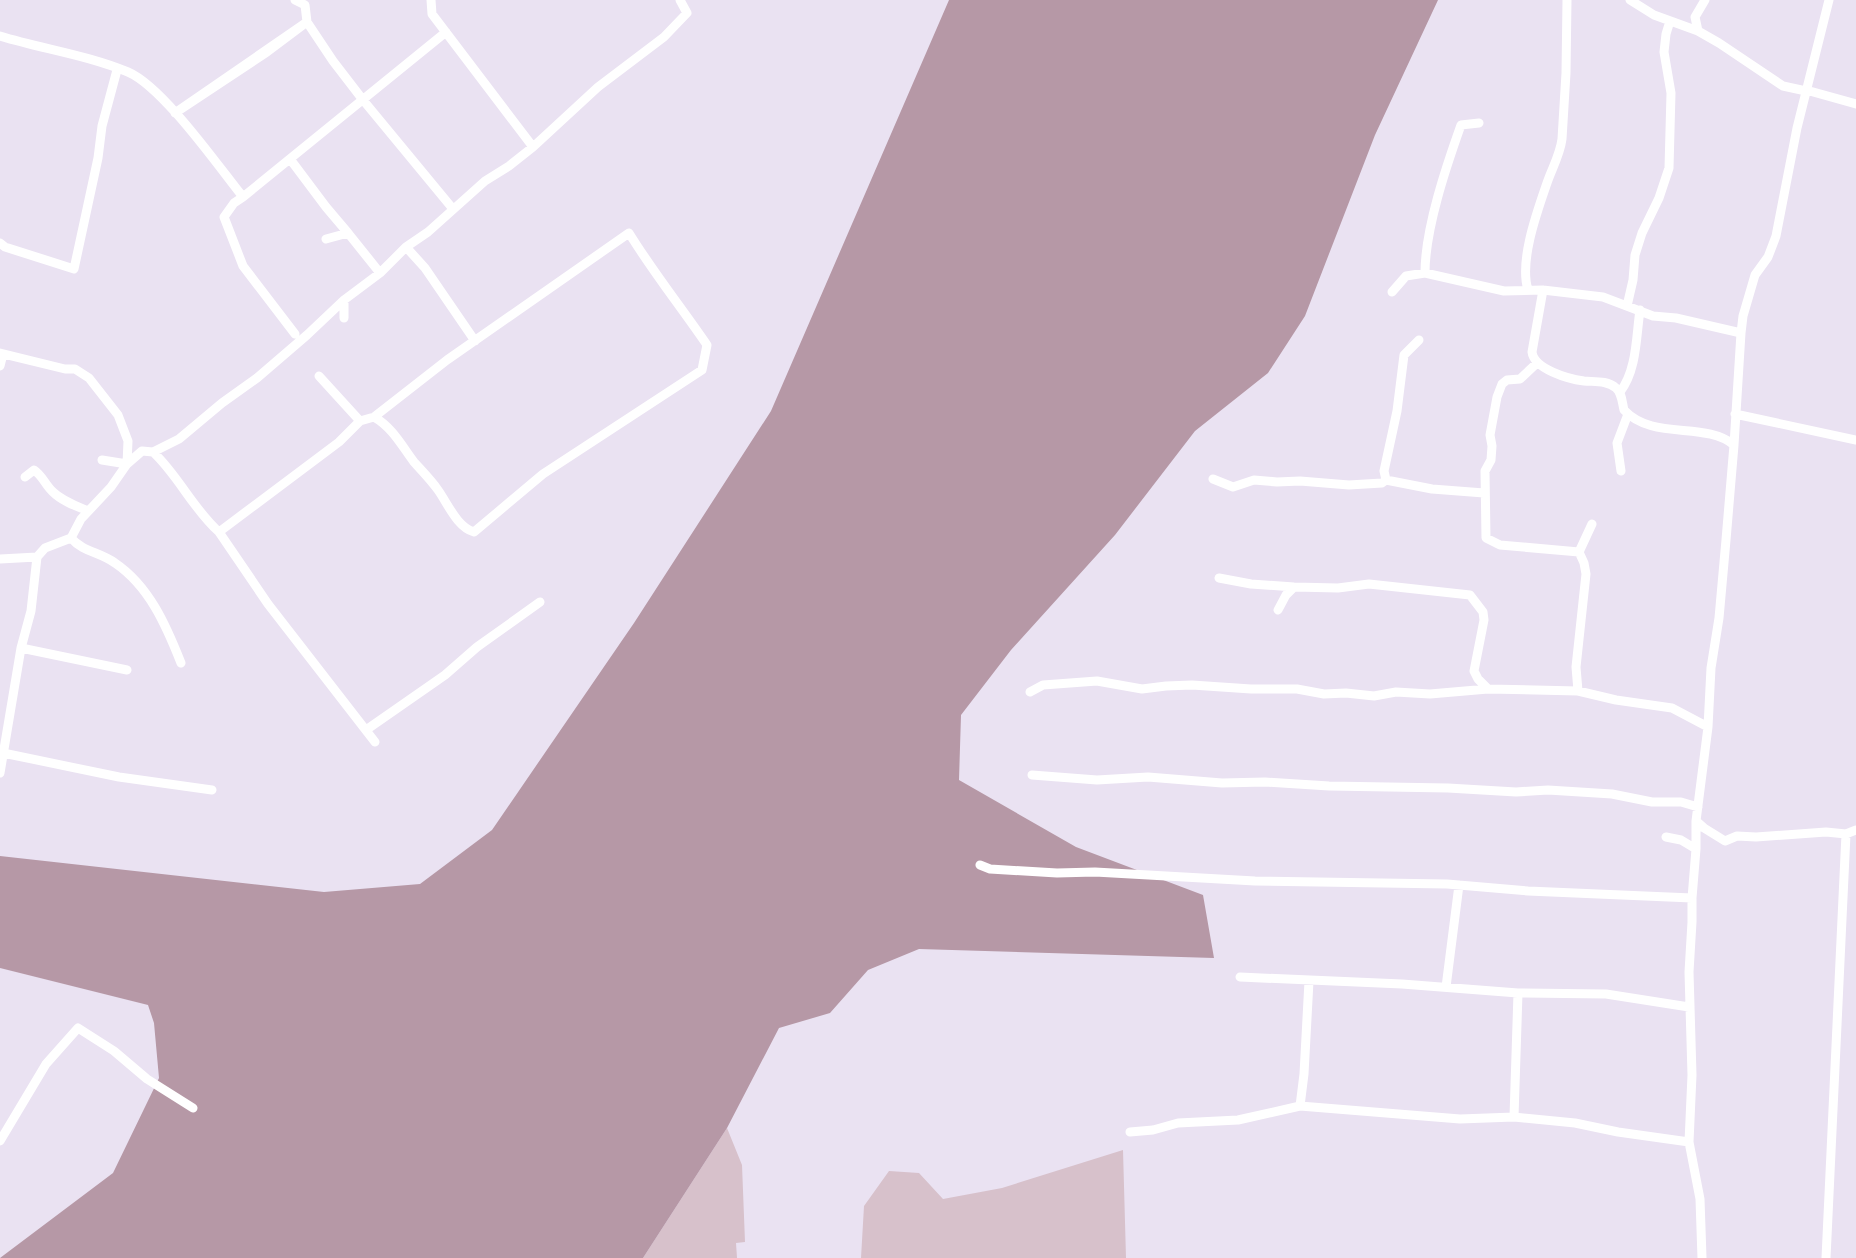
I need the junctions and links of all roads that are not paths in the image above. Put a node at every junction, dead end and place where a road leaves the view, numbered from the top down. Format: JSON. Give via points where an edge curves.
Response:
{"nodes":[{"id":1,"x":295,"y":0,"type":"edge"},
{"id":2,"x":431,"y":0,"type":"edge"},
{"id":3,"x":680,"y":0,"type":"edge"},
{"id":4,"x":1567,"y":0,"type":"edge"},
{"id":5,"x":1630,"y":0,"type":"edge"},
{"id":6,"x":1705,"y":0,"type":"edge"},
{"id":7,"x":1829,"y":0,"type":"edge"},
{"id":8,"x":1670,"y":21,"type":"junction"},
{"id":9,"x":307,"y":22,"type":"junction"},
{"id":10,"x":1698,"y":31,"type":"junction"},
{"id":11,"x":446,"y":32,"type":"junction"},
{"id":12,"x":0,"y":36,"type":"edge"},
{"id":13,"x":117,"y":70,"type":"junction"},
{"id":14,"x":1806,"y":90,"type":"junction"},
{"id":15,"x":363,"y":100,"type":"junction"},
{"id":16,"x":1856,"y":104,"type":"edge"},
{"id":17,"x":175,"y":113,"type":"junction"},
{"id":18,"x":1479,"y":123,"type":"dead end"},
{"id":19,"x":533,"y":147,"type":"junction"},
{"id":20,"x":290,"y":159,"type":"junction"},
{"id":21,"x":243,"y":197,"type":"junction"},
{"id":22,"x":453,"y":209,"type":"junction"},
{"id":23,"x":348,"y":233,"type":"junction"},
{"id":24,"x":326,"y":239,"type":"dead end"},
{"id":25,"x":0,"y":243,"type":"edge"},
{"id":26,"x":406,"y":248,"type":"junction"},
{"id":27,"x":380,"y":273,"type":"junction"},
{"id":28,"x":1425,"y":273,"type":"junction"},
{"id":29,"x":1528,"y":290,"type":"junction"},
{"id":30,"x":1543,"y":290,"type":"junction"},
{"id":31,"x":1392,"y":292,"type":"dead end"},
{"id":32,"x":344,"y":300,"type":"junction"},
{"id":33,"x":1627,"y":306,"type":"junction"},
{"id":34,"x":1640,"y":310,"type":"junction"},
{"id":35,"x":344,"y":318,"type":"dead end"},
{"id":36,"x":1741,"y":333,"type":"junction"},
{"id":37,"x":295,"y":334,"type":"dead end"},
{"id":38,"x":1419,"y":340,"type":"dead end"},
{"id":39,"x":475,"y":341,"type":"junction"},
{"id":40,"x":2,"y":353,"type":"edge"},
{"id":41,"x":1537,"y":363,"type":"junction"},
{"id":42,"x":0,"y":366,"type":"edge"},
{"id":43,"x":319,"y":376,"type":"dead end"},
{"id":44,"x":1620,"y":392,"type":"junction"},
{"id":45,"x":1628,"y":414,"type":"junction"},
{"id":46,"x":1735,"y":414,"type":"junction"},
{"id":47,"x":374,"y":417,"type":"junction"},
{"id":48,"x":360,"y":422,"type":"junction"},
{"id":49,"x":1856,"y":440,"type":"edge"},
{"id":50,"x":128,"y":441,"type":"junction"},
{"id":51,"x":1734,"y":445,"type":"junction"},
{"id":52,"x":142,"y":451,"type":"junction"},
{"id":53,"x":153,"y":452,"type":"junction"},
{"id":54,"x":102,"y":460,"type":"dead end"},
{"id":55,"x":127,"y":464,"type":"junction"},
{"id":56,"x":1621,"y":471,"type":"dead end"},
{"id":57,"x":25,"y":477,"type":"dead end"},
{"id":58,"x":1213,"y":479,"type":"dead end"},
{"id":59,"x":1386,"y":480,"type":"junction"},
{"id":60,"x":1484,"y":493,"type":"junction"},
{"id":61,"x":88,"y":511,"type":"junction"},
{"id":62,"x":1592,"y":524,"type":"dead end"},
{"id":63,"x":219,"y":532,"type":"junction"},
{"id":64,"x":71,"y":538,"type":"junction"},
{"id":65,"x":1579,"y":552,"type":"junction"},
{"id":66,"x":37,"y":557,"type":"junction"},
{"id":67,"x":0,"y":559,"type":"edge"},
{"id":68,"x":1220,"y":578,"type":"dead end"},
{"id":69,"x":1294,"y":586,"type":"junction"},
{"id":70,"x":540,"y":602,"type":"dead end"},
{"id":71,"x":1278,"y":610,"type":"dead end"},
{"id":72,"x":21,"y":648,"type":"junction"},
{"id":73,"x":181,"y":663,"type":"dead end"},
{"id":74,"x":127,"y":670,"type":"dead end"},
{"id":75,"x":1488,"y":689,"type":"junction"},
{"id":76,"x":1578,"y":691,"type":"junction"},
{"id":77,"x":1030,"y":692,"type":"dead end"},
{"id":78,"x":1708,"y":727,"type":"junction"},
{"id":79,"x":366,"y":730,"type":"junction"},
{"id":80,"x":375,"y":742,"type":"dead end"},
{"id":81,"x":3,"y":753,"type":"junction"},
{"id":82,"x":0,"y":773,"type":"edge"},
{"id":83,"x":1032,"y":774,"type":"dead end"},
{"id":84,"x":212,"y":790,"type":"dead end"},
{"id":85,"x":1698,"y":807,"type":"junction"},
{"id":86,"x":1696,"y":821,"type":"junction"},
{"id":87,"x":1851,"y":832,"type":"edge"},
{"id":88,"x":1666,"y":837,"type":"dead end"},
{"id":89,"x":1696,"y":849,"type":"junction"},
{"id":90,"x":980,"y":865,"type":"dead end"},
{"id":91,"x":1460,"y":885,"type":"junction"},
{"id":92,"x":1692,"y":898,"type":"junction"},
{"id":93,"x":1240,"y":977,"type":"dead end"},
{"id":94,"x":1309,"y":981,"type":"junction"},
{"id":95,"x":1446,"y":987,"type":"junction"},
{"id":96,"x":1518,"y":993,"type":"junction"},
{"id":97,"x":1689,"y":1008,"type":"junction"},
{"id":98,"x":1300,"y":1106,"type":"junction"},
{"id":99,"x":193,"y":1108,"type":"dead end"},
{"id":100,"x":1514,"y":1117,"type":"junction"},
{"id":101,"x":1130,"y":1132,"type":"dead end"},
{"id":102,"x":0,"y":1141,"type":"edge"},
{"id":103,"x":1689,"y":1142,"type":"junction"},
{"id":104,"x":1702,"y":1258,"type":"edge"},
{"id":105,"x":1826,"y":1258,"type":"edge"}],
"edges":[{"from":1,"to":9,"type":"street","via":[[305,5]]},
{"from":2,"to":11,"type":"street","via":[[432,14]]},
{"from":3,"to":19,"type":"street","via":[[687,13],[680,21],[598,87]]},
{"from":4,"to":29,"type":"street","via":[[1561,149],[1533,227],[1525,270]]},
{"from":5,"to":8,"type":"street"},
{"from":6,"to":10,"type":"street","via":[[1695,17]]},
{"from":7,"to":14,"type":"street"},
{"from":8,"to":10,"type":"street"},
{"from":8,"to":33,"type":"street","via":[[1664,52],[1670,82],[1669,168],[1635,255]]},
{"from":9,"to":15,"type":"street"},
{"from":9,"to":17,"type":"street"},
{"from":10,"to":14,"type":"street","via":[[1783,86]]},
{"from":11,"to":15,"type":"street"},
{"from":11,"to":19,"type":"street"},
{"from":12,"to":13,"type":"street","via":[[90,58]]},
{"from":13,"to":17,"type":"street","via":[[149,86]]},
{"from":13,"to":25,"type":"street","via":[[74,269]]},
{"from":14,"to":16,"type":"street"},
{"from":14,"to":36,"type":"street","via":[[1776,236],[1755,275]]},
{"from":15,"to":20,"type":"street"},
{"from":15,"to":22,"type":"street"},
{"from":17,"to":21,"type":"street"},
{"from":18,"to":28,"type":"street","via":[[1461,125],[1426,247]]},
{"from":19,"to":22,"type":"street"},
{"from":20,"to":21,"type":"street"},
{"from":20,"to":23,"type":"street"},
{"from":21,"to":37,"type":"street","via":[[224,217],[243,266]]},
{"from":22,"to":26,"type":"street"},
{"from":23,"to":24,"type":"street"},
{"from":23,"to":27,"type":"street"},
{"from":26,"to":27,"type":"street"},
{"from":26,"to":39,"type":"street","via":[[425,268]]},
{"from":27,"to":32,"type":"street"},
{"from":28,"to":29,"type":"street","via":[[1504,291]]},
{"from":28,"to":31,"type":"street","via":[[1406,276]]},
{"from":29,"to":30,"type":"street"},
{"from":30,"to":33,"type":"street","via":[[1603,297]]},
{"from":30,"to":41,"type":"street","via":[[1532,352]]},
{"from":32,"to":35,"type":"street"},
{"from":32,"to":53,"type":"street","via":[[257,378],[179,439]]},
{"from":33,"to":34,"type":"street"},
{"from":34,"to":36,"type":"street"},
{"from":34,"to":44,"type":"street","via":[[1632,370]]},
{"from":36,"to":46,"type":"street"},
{"from":38,"to":59,"type":"street","via":[[1404,355],[1384,471]]},
{"from":39,"to":47,"type":"street"},
{"from":39,"to":47,"type":"street","via":[[629,233],[707,345],[702,370],[543,474],[474,532],[460,522],[384,422]]},
{"from":40,"to":42,"type":"street"},
{"from":40,"to":50,"type":"street","via":[[75,369],[89,378],[118,416]]},
{"from":41,"to":44,"type":"street","via":[[1568,377],[1612,385]]},
{"from":41,"to":60,"type":"street","via":[[1520,379],[1507,380],[1497,397],[1491,418],[1491,460],[1485,471]]},
{"from":43,"to":48,"type":"street"},
{"from":44,"to":45,"type":"street"},
{"from":45,"to":51,"type":"street","via":[[1658,427],[1720,436]]},
{"from":45,"to":56,"type":"street","via":[[1617,443]]},
{"from":46,"to":49,"type":"street"},
{"from":46,"to":51,"type":"street"},
{"from":47,"to":48,"type":"street"},
{"from":48,"to":63,"type":"street"},
{"from":50,"to":52,"type":"street"},
{"from":50,"to":55,"type":"street"},
{"from":51,"to":78,"type":"street"},
{"from":52,"to":53,"type":"street"},
{"from":52,"to":55,"type":"street"},
{"from":53,"to":63,"type":"street"},
{"from":54,"to":55,"type":"street"},
{"from":55,"to":61,"type":"street"},
{"from":57,"to":61,"type":"street","via":[[34,470],[52,492]]},
{"from":58,"to":59,"type":"street","via":[[1233,487],[1254,480],[1349,485]]},
{"from":59,"to":60,"type":"street"},
{"from":60,"to":65,"type":"street","via":[[1486,538],[1491,542]]},
{"from":61,"to":64,"type":"street"},
{"from":62,"to":65,"type":"street"},
{"from":63,"to":79,"type":"street","via":[[268,604]]},
{"from":64,"to":66,"type":"street","via":[[45,548]]},
{"from":64,"to":73,"type":"street","via":[[79,547],[101,554],[133,576],[162,618]]},
{"from":65,"to":76,"type":"street","via":[[1586,574],[1576,667]]},
{"from":66,"to":67,"type":"street"},
{"from":66,"to":72,"type":"street","via":[[32,611]]},
{"from":68,"to":69,"type":"street"},
{"from":69,"to":71,"type":"street"},
{"from":69,"to":75,"type":"street","via":[[1338,588],[1369,584],[1470,596],[1483,612],[1484,620],[1474,671]]},
{"from":70,"to":79,"type":"street"},
{"from":72,"to":74,"type":"street"},
{"from":72,"to":81,"type":"street"},
{"from":75,"to":76,"type":"street"},
{"from":75,"to":77,"type":"street","via":[[1374,696],[1192,685],[1142,689],[1097,681],[1043,685]]},
{"from":76,"to":78,"type":"street","via":[[1672,708]]},
{"from":78,"to":85,"type":"street"},
{"from":79,"to":80,"type":"street"},
{"from":81,"to":82,"type":"street"},
{"from":81,"to":84,"type":"street","via":[[119,777]]},
{"from":83,"to":85,"type":"street","via":[[1097,780],[1148,777],[1222,783],[1548,790],[1612,794]]},
{"from":85,"to":86,"type":"street"},
{"from":86,"to":87,"type":"street","via":[[1725,841],[1737,836]]},
{"from":86,"to":89,"type":"street"},
{"from":87,"to":105,"type":"street"},
{"from":88,"to":89,"type":"street"},
{"from":89,"to":92,"type":"street"},
{"from":90,"to":91,"type":"street","via":[[1057,873]]},
{"from":91,"to":92,"type":"street"},
{"from":91,"to":95,"type":"street"},
{"from":92,"to":97,"type":"street"},
{"from":93,"to":94,"type":"street"},
{"from":94,"to":95,"type":"street"},
{"from":94,"to":98,"type":"street"},
{"from":95,"to":96,"type":"street"},
{"from":96,"to":97,"type":"street","via":[[1606,994]]},
{"from":96,"to":100,"type":"street"},
{"from":97,"to":103,"type":"street"},
{"from":98,"to":100,"type":"street","via":[[1451,1119]]},
{"from":98,"to":101,"type":"street","via":[[1239,1120],[1178,1123]]},
{"from":99,"to":102,"type":"street","via":[[78,1028],[46,1064]]},
{"from":100,"to":103,"type":"street"},
{"from":103,"to":104,"type":"street","via":[[1700,1199]]}]}
